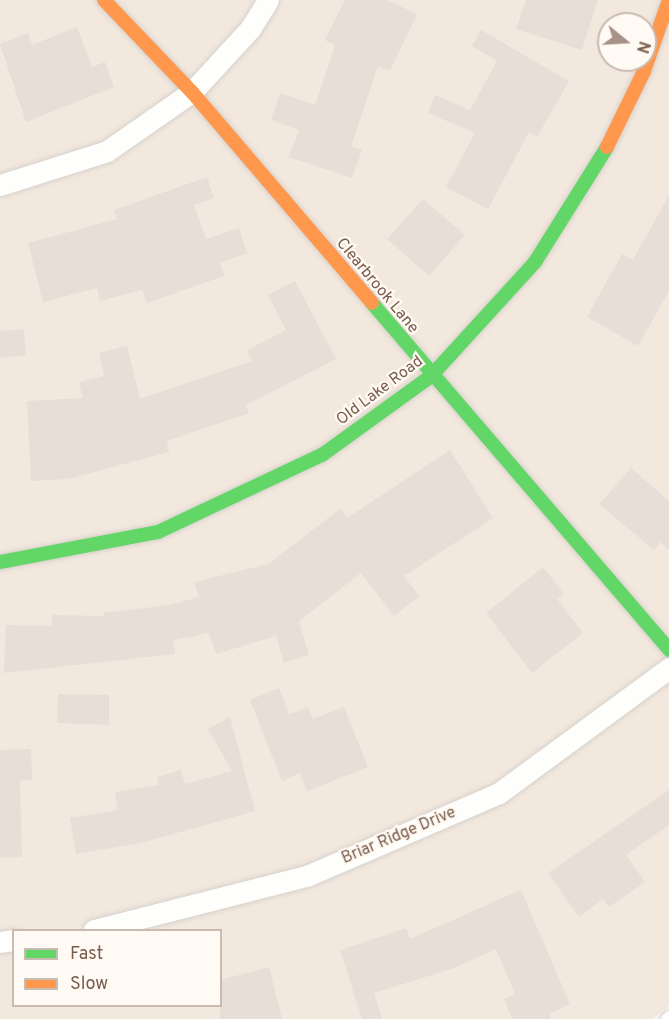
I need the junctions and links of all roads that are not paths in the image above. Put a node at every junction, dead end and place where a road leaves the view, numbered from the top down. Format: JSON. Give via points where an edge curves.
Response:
{"nodes":[{"id":1,"x":104,"y":0,"type":"edge"},
{"id":2,"x":268,"y":0,"type":"edge"},
{"id":3,"x":669,"y":0,"type":"edge"},
{"id":4,"x":192,"y":92,"type":"junction"},
{"id":5,"x":0,"y":185,"type":"edge"},
{"id":6,"x":431,"y":376,"type":"junction"},
{"id":7,"x":0,"y":562,"type":"edge"},
{"id":8,"x":669,"y":650,"type":"edge"},
{"id":9,"x":669,"y":668,"type":"edge"},
{"id":10,"x":98,"y":929,"type":"edge"}],
"edges":[{"from":1,"to":4,"type":"street","name":"Clearbrook Lane"},
{"from":2,"to":4,"type":"street","via":[[250,29]]},
{"from":3,"to":6,"type":"street","name":"Old Lake Road","via":[[644,71],[597,166],[535,262]]},
{"from":4,"to":5,"type":"street","via":[[106,151]]},
{"from":4,"to":6,"type":"street","name":"Clearbrook Lane"},
{"from":6,"to":7,"type":"street","name":"Old Lake Road","via":[[322,455],[158,532]]},
{"from":6,"to":8,"type":"street","name":"Clearbrook Lane"},
{"from":9,"to":10,"type":"street","name":"Briar Ridge Drive","via":[[499,793],[309,875]]}]}
